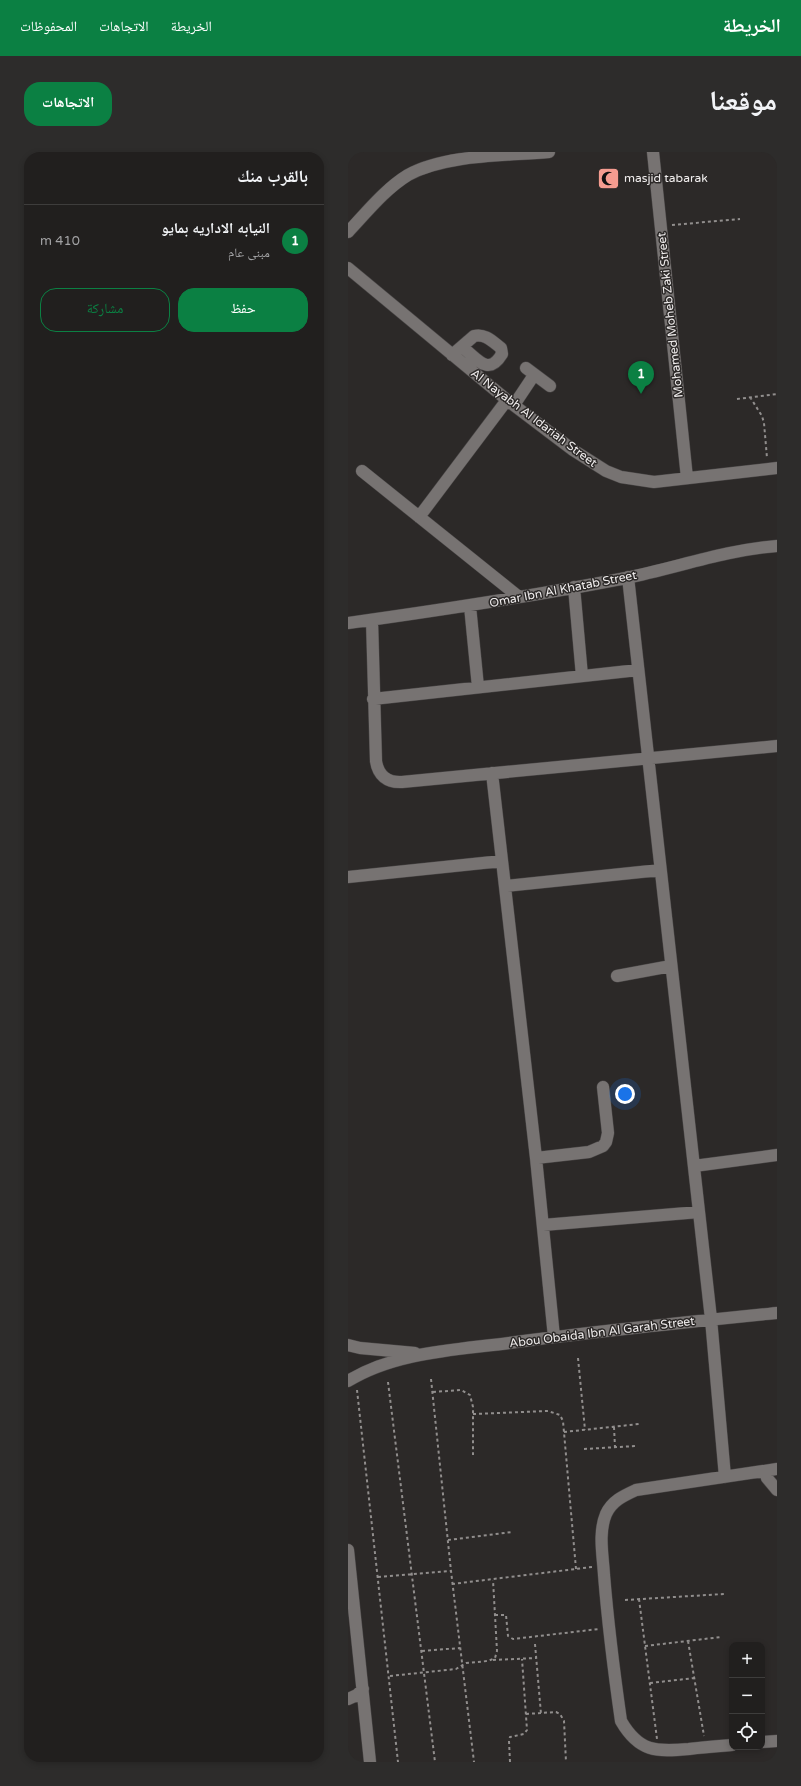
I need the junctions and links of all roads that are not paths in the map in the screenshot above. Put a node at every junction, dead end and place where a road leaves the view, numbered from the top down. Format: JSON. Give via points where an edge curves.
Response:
{"nodes":[{"id":1,"x":550,"y":152,"type":"edge"},
{"id":2,"x":653,"y":152,"type":"edge"},
{"id":3,"x":348,"y":232,"type":"edge"},
{"id":4,"x":348,"y":268,"type":"edge"},
{"id":5,"x":462,"y":347,"type":"dead end"},
{"id":6,"x":452,"y":355,"type":"junction"},
{"id":7,"x":550,"y":386,"type":"dead end"},
{"id":8,"x":510,"y":403,"type":"junction"},
{"id":9,"x":772,"y":469,"type":"edge"},
{"id":10,"x":362,"y":471,"type":"dead end"},
{"id":11,"x":687,"y":478,"type":"junction"},
{"id":12,"x":419,"y":517,"type":"junction"},
{"id":13,"x":777,"y":546,"type":"edge"},
{"id":14,"x":628,"y":578,"type":"junction"},
{"id":15,"x":574,"y":587,"type":"junction"},
{"id":16,"x":519,"y":597,"type":"junction"},
{"id":17,"x":470,"y":606,"type":"junction"},
{"id":18,"x":372,"y":620,"type":"junction"},
{"id":19,"x":348,"y":623,"type":"edge"},
{"id":20,"x":638,"y":670,"type":"junction"},
{"id":21,"x":582,"y":676,"type":"junction"},
{"id":22,"x":478,"y":687,"type":"junction"},
{"id":23,"x":373,"y":699,"type":"junction"},
{"id":24,"x":777,"y":746,"type":"edge"},
{"id":25,"x":648,"y":758,"type":"junction"},
{"id":26,"x":492,"y":773,"type":"junction"},
{"id":27,"x":502,"y":861,"type":"junction"},
{"id":28,"x":660,"y":870,"type":"junction"},
{"id":29,"x":348,"y":877,"type":"edge"},
{"id":30,"x":505,"y":886,"type":"junction"},
{"id":31,"x":671,"y":966,"type":"junction"},
{"id":32,"x":617,"y":976,"type":"dead end"},
{"id":33,"x":603,"y":1087,"type":"dead end"},
{"id":34,"x":777,"y":1155,"type":"edge"},
{"id":35,"x":536,"y":1158,"type":"junction"},
{"id":36,"x":694,"y":1166,"type":"junction"},
{"id":37,"x":699,"y":1212,"type":"junction"},
{"id":38,"x":543,"y":1224,"type":"junction"},
{"id":39,"x":777,"y":1313,"type":"edge"},
{"id":40,"x":711,"y":1319,"type":"junction"},
{"id":41,"x":554,"y":1337,"type":"junction"},
{"id":42,"x":348,"y":1345,"type":"edge"},
{"id":43,"x":426,"y":1354,"type":"junction"},
{"id":44,"x":352,"y":1378,"type":"edge"},
{"id":45,"x":771,"y":1470,"type":"edge"},
{"id":46,"x":725,"y":1476,"type":"junction"},
{"id":47,"x":777,"y":1490,"type":"edge"},
{"id":48,"x":348,"y":1550,"type":"edge"},
{"id":49,"x":354,"y":1661,"type":"edge"},
{"id":50,"x":363,"y":1689,"type":"junction"},
{"id":51,"x":348,"y":1699,"type":"edge"},
{"id":52,"x":777,"y":1741,"type":"edge"},
{"id":53,"x":765,"y":1742,"type":"edge"},
{"id":54,"x":729,"y":1745,"type":"edge"},
{"id":55,"x":370,"y":1762,"type":"edge"}],
"edges":[{"from":1,"to":3,"type":"street","via":[[447,161],[426,166],[390,188]]},
{"from":2,"to":11,"type":"street","name":"Mohamed Moheb Zaki Street"},
{"from":4,"to":6,"type":"street","name":"Al Nayabh Al Idariah Street"},
{"from":5,"to":6,"type":"street"},
{"from":6,"to":8,"type":"street","name":"Al Nayabh Al Idariah Street"},
{"from":7,"to":8,"type":"street","via":[[530,372]]},
{"from":8,"to":11,"type":"street","name":"Al Nayabh Al Idariah Street","via":[[579,455],[606,471],[638,481],[665,482]]},
{"from":8,"to":12,"type":"street"},
{"from":9,"to":11,"type":"street","name":"Al Nayabh Al Idariah Street"},
{"from":10,"to":12,"type":"street"},
{"from":12,"to":16,"type":"street"},
{"from":13,"to":14,"type":"street","name":"Omar Ibn Al Khatab Street","via":[[712,557]]},
{"from":14,"to":15,"type":"street","name":"Omar Ibn Al Khatab Street"},
{"from":14,"to":20,"type":"street"},
{"from":15,"to":16,"type":"street","name":"Omar Ibn Al Khatab Street"},
{"from":15,"to":21,"type":"street"},
{"from":16,"to":17,"type":"street","name":"Omar Ibn Al Khatab Street"},
{"from":17,"to":18,"type":"street","name":"Omar Ibn Al Khatab Street"},
{"from":17,"to":22,"type":"street"},
{"from":18,"to":19,"type":"street","name":"Omar Ibn Al Khatab Street"},
{"from":18,"to":23,"type":"street"},
{"from":20,"to":21,"type":"street"},
{"from":20,"to":25,"type":"street"},
{"from":21,"to":22,"type":"street"},
{"from":22,"to":23,"type":"street"},
{"from":23,"to":26,"type":"street","via":[[377,766],[386,779],[396,783]]},
{"from":24,"to":25,"type":"street"},
{"from":25,"to":26,"type":"street"},
{"from":25,"to":28,"type":"street"},
{"from":26,"to":27,"type":"street"},
{"from":27,"to":29,"type":"street"},
{"from":27,"to":30,"type":"street"},
{"from":28,"to":30,"type":"street"},
{"from":28,"to":31,"type":"street"},
{"from":30,"to":35,"type":"street"},
{"from":31,"to":32,"type":"street"},
{"from":31,"to":36,"type":"street"},
{"from":33,"to":35,"type":"street","via":[[608,1133],[603,1146],[594,1151]]},
{"from":34,"to":36,"type":"street"},
{"from":35,"to":38,"type":"street"},
{"from":36,"to":37,"type":"street"},
{"from":37,"to":38,"type":"street"},
{"from":37,"to":40,"type":"street"},
{"from":38,"to":41,"type":"street"},
{"from":39,"to":40,"type":"street","name":"Abou Obaida Ibn Al Garah Street"},
{"from":40,"to":41,"type":"street","name":"Abou Obaida Ibn Al Garah Street"},
{"from":40,"to":46,"type":"street"},
{"from":41,"to":43,"type":"street","name":"Abou Obaida Ibn Al Garah Street"},
{"from":42,"to":43,"type":"street","name":"Abou Obaida Ibn Al Garah Street"},
{"from":43,"to":44,"type":"street","name":"Abou Obaida Ibn Al Garah Street","via":[[374,1368]]},
{"from":45,"to":46,"type":"street"},
{"from":45,"to":47,"type":"street","via":[[768,1478]]},
{"from":46,"to":54,"type":"street","via":[[636,1490],[620,1497],[606,1514],[602,1527],[608,1628],[621,1720],[628,1733],[640,1743],[658,1751]]},
{"from":48,"to":49,"type":"street"},
{"from":49,"to":50,"type":"street"},
{"from":50,"to":51,"type":"street"},
{"from":50,"to":55,"type":"street"},
{"from":52,"to":53,"type":"street"}]}
